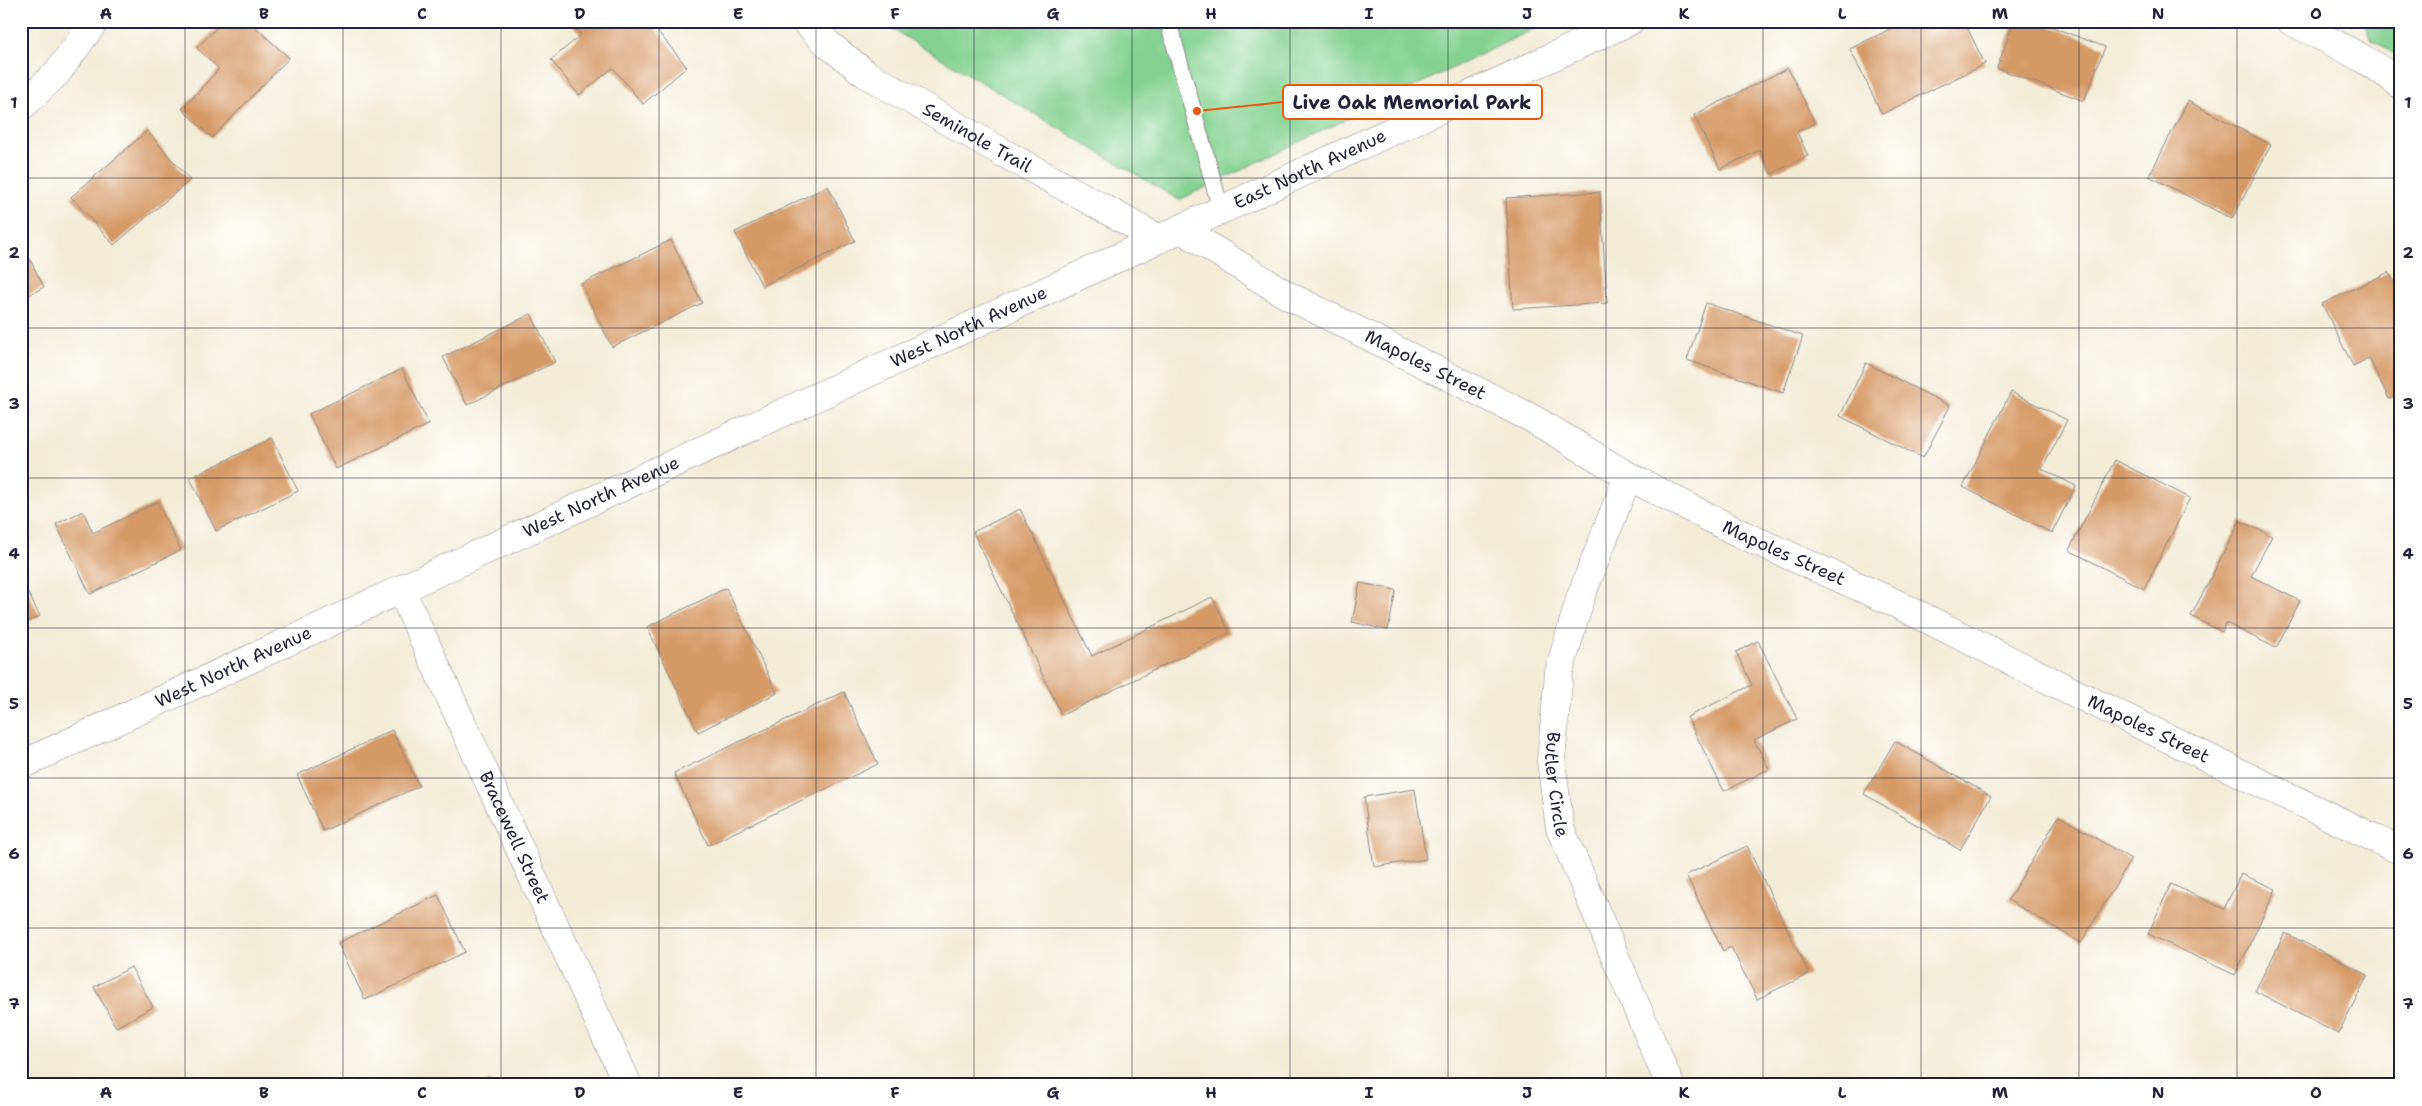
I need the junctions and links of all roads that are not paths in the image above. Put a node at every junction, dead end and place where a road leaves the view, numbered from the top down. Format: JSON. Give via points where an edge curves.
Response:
{"nodes":[{"id":1,"x":95,"y":21,"type":"edge"},
{"id":2,"x":805,"y":21,"type":"edge"},
{"id":3,"x":1168,"y":21,"type":"edge"},
{"id":4,"x":1630,"y":21,"type":"edge"},
{"id":5,"x":2291,"y":21,"type":"edge"},
{"id":6,"x":2401,"y":86,"type":"edge"},
{"id":7,"x":21,"y":107,"type":"edge"},
{"id":8,"x":1222,"y":210,"type":"junction"},
{"id":9,"x":1170,"y":234,"type":"junction"},
{"id":10,"x":1628,"y":476,"type":"junction"},
{"id":11,"x":401,"y":590,"type":"junction"},
{"id":12,"x":21,"y":765,"type":"edge"},
{"id":13,"x":2401,"y":851,"type":"edge"},
{"id":14,"x":628,"y":1085,"type":"edge"},
{"id":15,"x":1670,"y":1085,"type":"edge"}],
"edges":[{"from":1,"to":7,"type":"street","via":[[56,74]]},
{"from":2,"to":9,"type":"street","name":"Seminole Trail","via":[[866,74],[1000,152]]},
{"from":3,"to":8,"type":"lane"},
{"from":4,"to":8,"type":"street","name":"East North Avenue"},
{"from":5,"to":6,"type":"street","via":[[2362,58]]},
{"from":8,"to":9,"type":"street","name":"East North Avenue"},
{"from":9,"to":10,"type":"street","name":"Mapoles Street","via":[[1533,419]]},
{"from":9,"to":11,"type":"street","name":"West North Avenue"},
{"from":10,"to":13,"type":"street","name":"Mapoles Street","via":[[1741,534],[1894,602]]},
{"from":10,"to":15,"type":"street","name":"Butler Circle","via":[[1581,596],[1560,672],[1551,761],[1560,828]]},
{"from":11,"to":12,"type":"street","name":"West North Avenue"},
{"from":11,"to":14,"type":"street","name":"Bracewell Street"}]}
